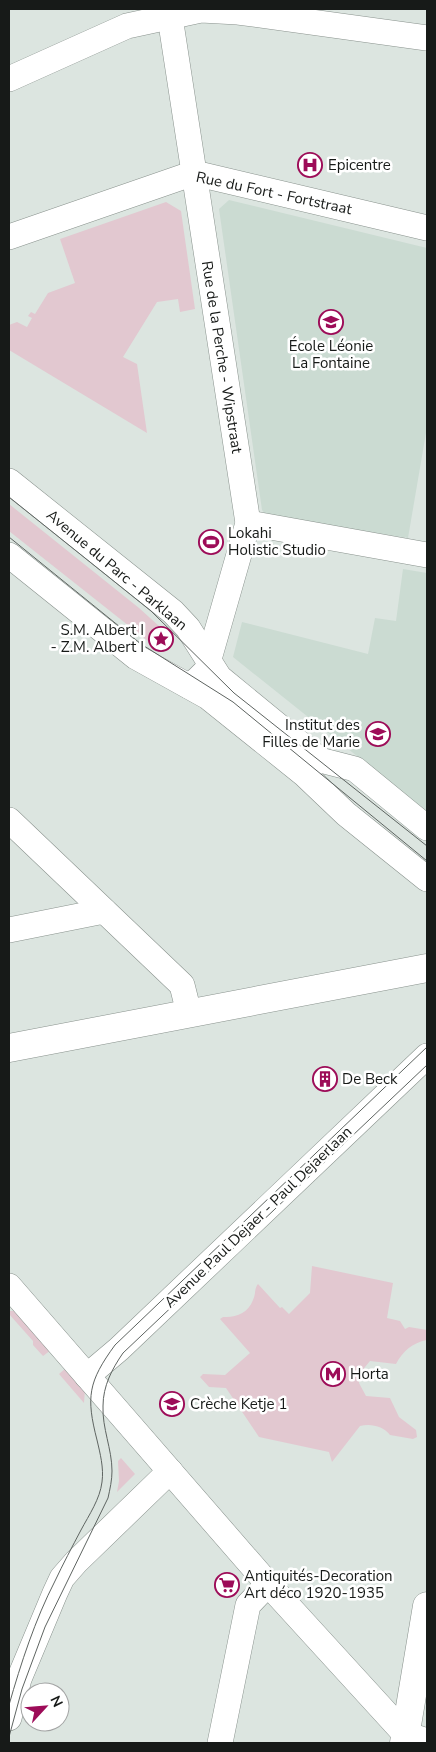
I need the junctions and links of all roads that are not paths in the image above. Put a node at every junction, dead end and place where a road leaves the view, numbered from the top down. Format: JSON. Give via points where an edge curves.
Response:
{"nodes":[{"id":1,"x":170,"y":16,"type":"junction"},
{"id":2,"x":427,"y":38,"type":"edge"},
{"id":3,"x":9,"y":79,"type":"edge"},
{"id":4,"x":194,"y":173,"type":"junction"},
{"id":5,"x":427,"y":228,"type":"edge"},
{"id":6,"x":9,"y":237,"type":"edge"},
{"id":7,"x":9,"y":481,"type":"edge"},
{"id":8,"x":248,"y":523,"type":"junction"},
{"id":9,"x":9,"y":555,"type":"edge"},
{"id":10,"x":427,"y":555,"type":"edge"},
{"id":11,"x":209,"y":659,"type":"junction"},
{"id":12,"x":189,"y":686,"type":"junction"},
{"id":13,"x":9,"y":820,"type":"edge"},
{"id":14,"x":427,"y":828,"type":"edge"},
{"id":15,"x":427,"y":879,"type":"edge"},
{"id":16,"x":104,"y":911,"type":"junction"},
{"id":17,"x":9,"y":930,"type":"edge"},
{"id":18,"x":427,"y":968,"type":"edge"},
{"id":19,"x":189,"y":1014,"type":"junction"},
{"id":20,"x":9,"y":1048,"type":"edge"},
{"id":21,"x":427,"y":1056,"type":"edge"},
{"id":22,"x":9,"y":1288,"type":"edge"},
{"id":23,"x":87,"y":1376,"type":"junction"},
{"id":24,"x":170,"y":1471,"type":"junction"},
{"id":25,"x":268,"y":1584,"type":"junction"},
{"id":26,"x":427,"y":1606,"type":"edge"},
{"id":27,"x":9,"y":1718,"type":"edge"},
{"id":28,"x":412,"y":1739,"type":"edge"},
{"id":29,"x":220,"y":1743,"type":"edge"}],
"edges":[{"from":1,"to":2,"type":"street","via":[[201,10],[238,12]]},
{"from":1,"to":3,"type":"street","via":[[127,26]]},
{"from":1,"to":4,"type":"street","name":"Rue de la Perche - Wipstraat"},
{"from":4,"to":5,"type":"street","name":"Rue du Fort - Fortstraat"},
{"from":4,"to":6,"type":"street","name":"Rue du Fort - Fortstraat"},
{"from":4,"to":8,"type":"street","name":"Rue de la Perche - Wipstraat"},
{"from":7,"to":11,"type":"street","name":"Avenue du Parc - Parklaan","via":[[173,612]]},
{"from":8,"to":10,"type":"street"},
{"from":8,"to":11,"type":"street","name":"Rue de la Perche - Wipstraat"},
{"from":9,"to":12,"type":"street","via":[[136,657]]},
{"from":11,"to":12,"type":"street","name":"Rue de la Perche - Wipstraat","via":[[208,669]]},
{"from":11,"to":14,"type":"street","name":"Avenue du Parc - Parklaan","via":[[224,682],[320,760],[355,769]]},
{"from":12,"to":15,"type":"street","via":[[208,697],[304,774],[346,814]]},
{"from":13,"to":16,"type":"street"},
{"from":16,"to":17,"type":"street"},
{"from":16,"to":19,"type":"street","via":[[182,985]]},
{"from":18,"to":19,"type":"main road"},
{"from":19,"to":20,"type":"main road"},
{"from":21,"to":23,"type":"street","name":"Avenue Paul Dejaer - Paul Dejaerlaan"},
{"from":22,"to":23,"type":"street"},
{"from":23,"to":24,"type":"street"},
{"from":24,"to":25,"type":"street"},
{"from":24,"to":27,"type":"street","via":[[62,1578],[20,1679]]},
{"from":25,"to":28,"type":"street"},
{"from":25,"to":29,"type":"street","via":[[248,1605]]},
{"from":26,"to":28,"type":"main road"}]}
